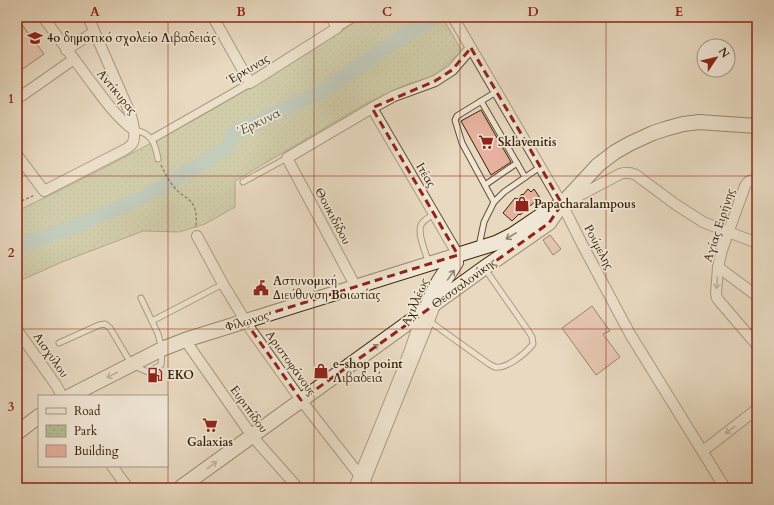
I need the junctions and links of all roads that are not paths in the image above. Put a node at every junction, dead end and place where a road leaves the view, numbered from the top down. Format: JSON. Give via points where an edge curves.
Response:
{"nodes":[{"id":1,"x":43,"y":17,"type":"edge"},
{"id":2,"x":88,"y":17,"type":"edge"},
{"id":3,"x":213,"y":17,"type":"edge"},
{"id":4,"x":331,"y":17,"type":"edge"},
{"id":5,"x":355,"y":17,"type":"edge"},
{"id":6,"x":453,"y":17,"type":"edge"},
{"id":7,"x":337,"y":28,"type":"junction"},
{"id":8,"x":94,"y":32,"type":"junction"},
{"id":9,"x":471,"y":48,"type":"junction"},
{"id":10,"x":66,"y":50,"type":"junction"},
{"id":11,"x":74,"y":59,"type":"junction"},
{"id":12,"x":250,"y":83,"type":"junction"},
{"id":13,"x":496,"y":92,"type":"junction"},
{"id":14,"x":17,"y":98,"type":"edge"},
{"id":15,"x":481,"y":101,"type":"junction"},
{"id":16,"x":372,"y":108,"type":"junction"},
{"id":17,"x":757,"y":126,"type":"edge"},
{"id":18,"x":134,"y":130,"type":"junction"},
{"id":19,"x":152,"y":139,"type":"junction"},
{"id":20,"x":17,"y":155,"type":"edge"},
{"id":21,"x":287,"y":158,"type":"junction"},
{"id":22,"x":158,"y":159,"type":"dead end"},
{"id":23,"x":517,"y":163,"type":"junction"},
{"id":24,"x":540,"y":167,"type":"junction"},
{"id":25,"x":525,"y":177,"type":"junction"},
{"id":26,"x":757,"y":181,"type":"edge"},
{"id":27,"x":243,"y":182,"type":"dead end"},
{"id":28,"x":485,"y":185,"type":"junction"},
{"id":29,"x":494,"y":202,"type":"junction"},
{"id":30,"x":562,"y":204,"type":"junction"},
{"id":31,"x":434,"y":214,"type":"junction"},
{"id":32,"x":729,"y":232,"type":"junction"},
{"id":33,"x":197,"y":236,"type":"road end"},
{"id":34,"x":757,"y":243,"type":"edge"},
{"id":35,"x":479,"y":248,"type":"junction"},
{"id":36,"x":458,"y":255,"type":"junction"},
{"id":37,"x":429,"y":264,"type":"junction"},
{"id":38,"x":718,"y":267,"type":"junction"},
{"id":39,"x":484,"y":268,"type":"junction"},
{"id":40,"x":223,"y":284,"type":"junction"},
{"id":41,"x":356,"y":287,"type":"junction"},
{"id":42,"x":757,"y":296,"type":"edge"},
{"id":43,"x":141,"y":298,"type":"dead end"},
{"id":44,"x":436,"y":303,"type":"junction"},
{"id":45,"x":426,"y":317,"type":"junction"},
{"id":46,"x":152,"y":321,"type":"junction"},
{"id":47,"x":245,"y":321,"type":"junction"},
{"id":48,"x":17,"y":330,"type":"edge"},
{"id":49,"x":185,"y":340,"type":"junction"},
{"id":50,"x":17,"y":342,"type":"edge"},
{"id":51,"x":59,"y":343,"type":"dead end"},
{"id":52,"x":757,"y":345,"type":"edge"},
{"id":53,"x":162,"y":350,"type":"junction"},
{"id":54,"x":132,"y":365,"type":"junction"},
{"id":55,"x":60,"y":395,"type":"edge"},
{"id":56,"x":61,"y":395,"type":"edge"},
{"id":57,"x":72,"y":395,"type":"edge"},
{"id":58,"x":301,"y":400,"type":"junction"},
{"id":59,"x":757,"y":409,"type":"edge"},
{"id":60,"x":38,"y":417,"type":"edge"},
{"id":61,"x":17,"y":433,"type":"edge"},
{"id":62,"x":252,"y":436,"type":"junction"},
{"id":63,"x":702,"y":451,"type":"junction"},
{"id":64,"x":113,"y":467,"type":"edge"},
{"id":65,"x":364,"y":483,"type":"edge"},
{"id":66,"x":295,"y":487,"type":"edge"},
{"id":67,"x":128,"y":488,"type":"edge"},
{"id":68,"x":180,"y":488,"type":"edge"},
{"id":69,"x":354,"y":488,"type":"edge"},
{"id":70,"x":724,"y":488,"type":"edge"}],
"edges":[{"from":1,"to":10,"type":"street","name":"Αντίκυρας"},
{"from":2,"to":8,"type":"street"},
{"from":3,"to":12,"type":"street"},
{"from":4,"to":7,"type":"street"},
{"from":5,"to":7,"type":"street","name":"Έρκυνας"},
{"from":6,"to":9,"type":"street","name":"Ρούμελης"},
{"from":7,"to":12,"type":"street","name":"Έρκυνας"},
{"from":8,"to":10,"type":"street"},
{"from":8,"to":18,"type":"street","via":[[130,113]]},
{"from":9,"to":13,"type":"street","name":"Ρούμελης"},
{"from":9,"to":16,"type":"street","via":[[452,70],[435,81],[394,96]]},
{"from":10,"to":11,"type":"street","name":"Αντίκυρας"},
{"from":11,"to":14,"type":"street"},
{"from":11,"to":18,"type":"street","name":"Αντίκυρας","via":[[112,109]]},
{"from":12,"to":19,"type":"street","name":"Έρκυνας"},
{"from":13,"to":15,"type":"lane"},
{"from":13,"to":24,"type":"street","name":"Ρούμελης"},
{"from":15,"to":23,"type":"lane"},
{"from":15,"to":28,"type":"lane","via":[[457,116],[455,120],[462,142]]},
{"from":16,"to":21,"type":"street"},
{"from":16,"to":31,"type":"street","name":"Ιτέας"},
{"from":17,"to":30,"type":"main road","name":"Θεσσαλονίκης","via":[[700,122],[665,129],[615,152],[598,165]]},
{"from":18,"to":19,"type":"lane"},
{"from":18,"to":20,"type":"street","name":"Αντίκυρας","via":[[132,145],[44,191]]},
{"from":19,"to":22,"type":"lane"},
{"from":21,"to":27,"type":"lane"},
{"from":21,"to":41,"type":"street","name":"Θουκιδίδου"},
{"from":23,"to":25,"type":"lane"},
{"from":23,"to":28,"type":"lane"},
{"from":24,"to":25,"type":"lane"},
{"from":24,"to":30,"type":"street","name":"Ρούμελης"},
{"from":25,"to":29,"type":"lane"},
{"from":26,"to":32,"type":"street","name":"Αγίας Ειρήνης","via":[[752,179],[746,183]]},
{"from":28,"to":29,"type":"lane"},
{"from":29,"to":35,"type":"lane","via":[[484,222]]},
{"from":30,"to":32,"type":"street","via":[[620,174],[630,172],[703,222]]},
{"from":30,"to":35,"type":"main road","name":"Φίλωνος","one_way":true,"via":[[504,240]]},
{"from":30,"to":39,"type":"main road","name":"Θεσσαλονίκης","via":[[549,223]]},
{"from":30,"to":63,"type":"street","name":"Ρούμελης","via":[[630,334]]},
{"from":31,"to":36,"type":"street","name":"Ιτέας"},
{"from":31,"to":37,"type":"lane","via":[[423,222],[420,233]]},
{"from":32,"to":34,"type":"street"},
{"from":32,"to":38,"type":"street","name":"Αγίας Ειρήνης"},
{"from":33,"to":40,"type":"street","name":"Αριστοφάνους"},
{"from":35,"to":36,"type":"main road","name":"Φίλωνος"},
{"from":36,"to":37,"type":"main road","name":"Φίλωνος"},
{"from":44,"to":36,"type":"street","name":"Αχιλλέως","one_way":true,"via":[[458,263]]},
{"from":36,"to":45,"type":"street","name":"Αχιλλέως","via":[[436,283]]},
{"from":37,"to":41,"type":"main road","name":"Φίλωνος"},
{"from":38,"to":42,"type":"street"},
{"from":38,"to":52,"type":"street","name":"Αγίας Ειρήνης","one_way":true,"via":[[717,298]]},
{"from":39,"to":44,"type":"main road","name":"Θεσσαλονίκης"},
{"from":39,"to":45,"type":"lane","via":[[529,332],[533,344],[528,350],[509,364],[496,367]]},
{"from":40,"to":46,"type":"lane"},
{"from":40,"to":47,"type":"street","name":"Αριστοφάνους"},
{"from":41,"to":47,"type":"main road","name":"Φίλωνος"},
{"from":43,"to":46,"type":"lane"},
{"from":44,"to":45,"type":"main road","name":"Θεσσαλονίκης"},
{"from":58,"to":45,"type":"main road","name":"Θεσσαλονίκης","one_way":true},
{"from":45,"to":65,"type":"street","name":"Αχιλλέως","via":[[408,355]]},
{"from":46,"to":53,"type":"lane"},
{"from":47,"to":49,"type":"main road","name":"Φίλωνος"},
{"from":47,"to":58,"type":"street","name":"Αριστοφάνους"},
{"from":48,"to":56,"type":"street","name":"Αισχύλου"},
{"from":49,"to":53,"type":"main road","name":"Φίλωνος"},
{"from":49,"to":62,"type":"street","name":"Ευριπίδου"},
{"from":50,"to":55,"type":"street","name":"Αισχύλου"},
{"from":51,"to":54,"type":"lane","via":[[105,324]]},
{"from":53,"to":54,"type":"main road","name":"Φίλωνος"},
{"from":54,"to":57,"type":"main road","name":"Φίλωνος","one_way":true},
{"from":58,"to":62,"type":"main road","name":"Θεσσαλονίκης"},
{"from":58,"to":65,"type":"street","name":"Αριστοφάνους"},
{"from":59,"to":63,"type":"street","one_way":true},
{"from":60,"to":61,"type":"main road"},
{"from":62,"to":66,"type":"street","name":"Ευριπίδου"},
{"from":68,"to":62,"type":"main road","name":"Θεσσαλονίκης","one_way":true},
{"from":63,"to":70,"type":"street","name":"Ρούμελης"},
{"from":64,"to":67,"type":"street"},
{"from":65,"to":69,"type":"street","name":"Αχιλλέως"}]}
